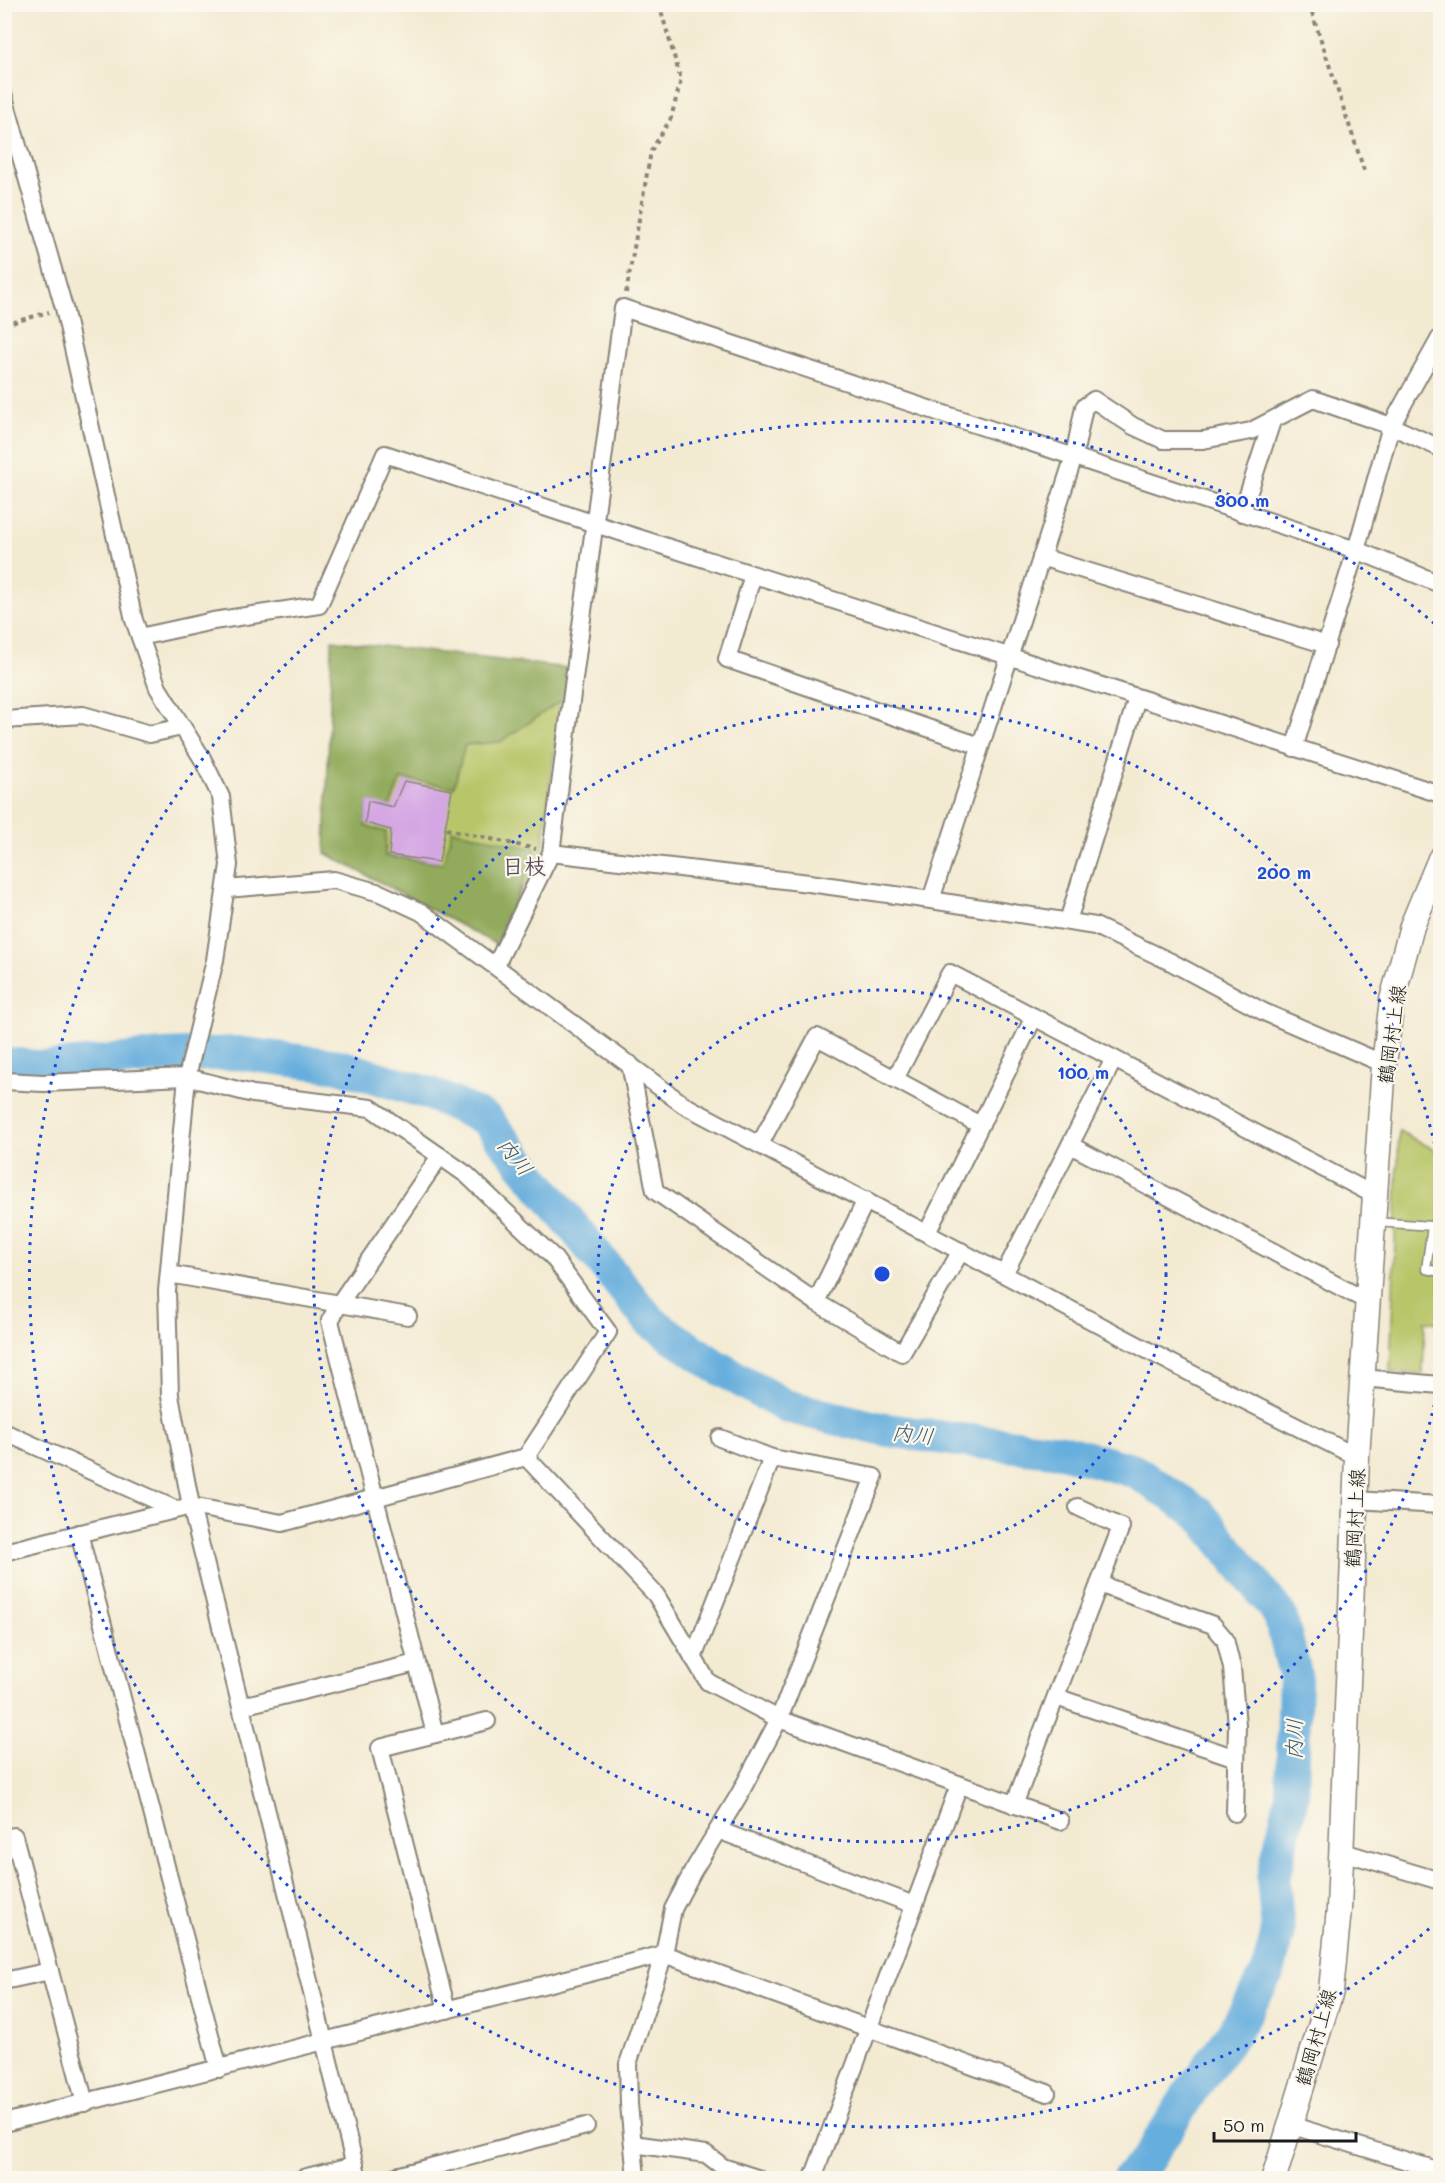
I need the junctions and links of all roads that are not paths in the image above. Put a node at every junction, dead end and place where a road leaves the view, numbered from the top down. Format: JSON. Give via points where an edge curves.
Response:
{"nodes":[{"id":1,"x":4,"y":97,"type":"edge"},
{"id":2,"x":1440,"y":338,"type":"edge"},
{"id":3,"x":1272,"y":421,"type":"junction"},
{"id":4,"x":1391,"y":426,"type":"junction"},
{"id":5,"x":1440,"y":448,"type":"edge"},
{"id":6,"x":1074,"y":456,"type":"junction"},
{"id":7,"x":1242,"y":513,"type":"junction"},
{"id":8,"x":595,"y":524,"type":"junction"},
{"id":9,"x":1356,"y":550,"type":"junction"},
{"id":10,"x":1041,"y":557,"type":"junction"},
{"id":11,"x":753,"y":575,"type":"junction"},
{"id":12,"x":1440,"y":584,"type":"edge"},
{"id":13,"x":140,"y":637,"type":"junction"},
{"id":14,"x":1327,"y":645,"type":"junction"},
{"id":15,"x":1009,"y":657,"type":"junction"},
{"id":16,"x":1137,"y":698,"type":"junction"},
{"id":17,"x":4,"y":720,"type":"edge"},
{"id":18,"x":182,"y":727,"type":"junction"},
{"id":19,"x":980,"y":746,"type":"junction"},
{"id":20,"x":1294,"y":748,"type":"junction"},
{"id":21,"x":1440,"y":794,"type":"edge"},
{"id":22,"x":551,"y":853,"type":"junction"},
{"id":23,"x":1440,"y":859,"type":"edge"},
{"id":24,"x":226,"y":889,"type":"junction"},
{"id":25,"x":931,"y":900,"type":"junction"},
{"id":26,"x":1068,"y":921,"type":"junction"},
{"id":27,"x":495,"y":965,"type":"junction"},
{"id":28,"x":1034,"y":1017,"type":"junction"},
{"id":29,"x":1114,"y":1059,"type":"junction"},
{"id":30,"x":630,"y":1064,"type":"junction"},
{"id":31,"x":1384,"y":1064,"type":"junction"},
{"id":32,"x":187,"y":1077,"type":"junction"},
{"id":33,"x":895,"y":1079,"type":"junction"},
{"id":34,"x":4,"y":1081,"type":"edge"},
{"id":35,"x":980,"y":1125,"type":"junction"},
{"id":36,"x":760,"y":1144,"type":"junction"},
{"id":37,"x":1070,"y":1145,"type":"junction"},
{"id":38,"x":440,"y":1156,"type":"junction"},
{"id":39,"x":1374,"y":1195,"type":"junction"},
{"id":40,"x":866,"y":1200,"type":"junction"},
{"id":41,"x":1440,"y":1216,"type":"edge"},
{"id":42,"x":1374,"y":1222,"type":"junction"},
{"id":43,"x":1436,"y":1225,"type":"edge"},
{"id":44,"x":927,"y":1233,"type":"junction"},
{"id":45,"x":961,"y":1251,"type":"junction"},
{"id":46,"x":1440,"y":1272,"type":"edge"},
{"id":47,"x":169,"y":1274,"type":"junction"},
{"id":48,"x":1004,"y":1274,"type":"junction"},
{"id":49,"x":1367,"y":1301,"type":"junction"},
{"id":50,"x":816,"y":1302,"type":"junction"},
{"id":51,"x":339,"y":1304,"type":"junction"},
{"id":52,"x":408,"y":1316,"type":"dead end"},
{"id":53,"x":1362,"y":1378,"type":"junction"},
{"id":54,"x":1440,"y":1385,"type":"edge"},
{"id":55,"x":4,"y":1432,"type":"edge"},
{"id":56,"x":720,"y":1438,"type":"dead end"},
{"id":57,"x":526,"y":1457,"type":"junction"},
{"id":58,"x":1357,"y":1457,"type":"junction"},
{"id":59,"x":772,"y":1458,"type":"junction"},
{"id":60,"x":375,"y":1498,"type":"junction"},
{"id":61,"x":1355,"y":1500,"type":"junction"},
{"id":62,"x":1440,"y":1505,"type":"edge"},
{"id":63,"x":183,"y":1507,"type":"junction"},
{"id":64,"x":1078,"y":1507,"type":"dead end"},
{"id":65,"x":79,"y":1533,"type":"junction"},
{"id":66,"x":4,"y":1552,"type":"edge"},
{"id":67,"x":1099,"y":1584,"type":"junction"},
{"id":68,"x":693,"y":1658,"type":"junction"},
{"id":69,"x":416,"y":1663,"type":"junction"},
{"id":70,"x":1056,"y":1697,"type":"junction"},
{"id":71,"x":242,"y":1706,"type":"junction"},
{"id":72,"x":779,"y":1719,"type":"junction"},
{"id":73,"x":487,"y":1721,"type":"dead end"},
{"id":74,"x":435,"y":1734,"type":"junction"},
{"id":75,"x":1236,"y":1758,"type":"junction"},
{"id":76,"x":959,"y":1785,"type":"junction"},
{"id":77,"x":1014,"y":1805,"type":"junction"},
{"id":78,"x":1235,"y":1813,"type":"dead end"},
{"id":79,"x":1060,"y":1821,"type":"dead end"},
{"id":80,"x":718,"y":1830,"type":"junction"},
{"id":81,"x":4,"y":1838,"type":"edge"},
{"id":82,"x":1340,"y":1851,"type":"junction"},
{"id":83,"x":1440,"y":1881,"type":"edge"},
{"id":84,"x":914,"y":1905,"type":"junction"},
{"id":85,"x":664,"y":1954,"type":"junction"},
{"id":86,"x":50,"y":1971,"type":"junction"},
{"id":87,"x":4,"y":1981,"type":"edge"},
{"id":88,"x":447,"y":2010,"type":"junction"},
{"id":89,"x":869,"y":2029,"type":"junction"},
{"id":90,"x":324,"y":2042,"type":"junction"},
{"id":91,"x":219,"y":2068,"type":"junction"},
{"id":92,"x":1047,"y":2093,"type":"dead end"},
{"id":93,"x":85,"y":2103,"type":"junction"},
{"id":94,"x":4,"y":2123,"type":"edge"},
{"id":95,"x":1290,"y":2125,"type":"junction"},
{"id":96,"x":586,"y":2126,"type":"dead end"},
{"id":97,"x":633,"y":2144,"type":"junction"},
{"id":98,"x":1440,"y":2171,"type":"edge"},
{"id":99,"x":357,"y":2172,"type":"edge"},
{"id":100,"x":303,"y":2178,"type":"edge"},
{"id":101,"x":389,"y":2178,"type":"edge"},
{"id":102,"x":636,"y":2178,"type":"edge"},
{"id":103,"x":757,"y":2178,"type":"edge"},
{"id":104,"x":813,"y":2178,"type":"edge"},
{"id":105,"x":1274,"y":2178,"type":"edge"}],
"edges":[{"from":1,"to":13,"type":"street","via":[[64,308]]},
{"from":2,"to":4,"type":"street"},
{"from":3,"to":4,"type":"street","via":[[1313,399]]},
{"from":3,"to":6,"type":"street","via":[[1251,431],[1203,440],[1163,440],[1094,400],[1084,407]]},
{"from":3,"to":7,"type":"street"},
{"from":4,"to":5,"type":"street"},
{"from":4,"to":9,"type":"street"},
{"from":6,"to":7,"type":"street"},
{"from":6,"to":8,"type":"street","via":[[624,308]]},
{"from":6,"to":10,"type":"street"},
{"from":7,"to":9,"type":"street"},
{"from":8,"to":11,"type":"street"},
{"from":8,"to":13,"type":"street","via":[[385,454],[319,604]]},
{"from":8,"to":22,"type":"street"},
{"from":9,"to":12,"type":"street"},
{"from":9,"to":14,"type":"street"},
{"from":10,"to":14,"type":"street"},
{"from":10,"to":15,"type":"street"},
{"from":11,"to":15,"type":"street"},
{"from":11,"to":19,"type":"street","via":[[727,659]]},
{"from":13,"to":18,"type":"street","via":[[158,688]]},
{"from":14,"to":20,"type":"street"},
{"from":15,"to":16,"type":"street"},
{"from":15,"to":19,"type":"street"},
{"from":16,"to":20,"type":"street"},
{"from":16,"to":26,"type":"street"},
{"from":17,"to":18,"type":"street","via":[[83,715],[150,734]]},
{"from":18,"to":24,"type":"street","via":[[221,797],[229,865]]},
{"from":19,"to":25,"type":"street"},
{"from":20,"to":21,"type":"street"},
{"from":22,"to":25,"type":"street"},
{"from":22,"to":27,"type":"street"},
{"from":23,"to":31,"type":"main road","name":"鶴岡村上線","via":[[1412,926],[1392,1000]]},
{"from":24,"to":27,"type":"street","via":[[334,880],[380,893],[422,912]]},
{"from":24,"to":32,"type":"street"},
{"from":25,"to":26,"type":"street"},
{"from":26,"to":31,"type":"street","via":[[1095,926],[1264,1012]]},
{"from":27,"to":30,"type":"street"},
{"from":28,"to":29,"type":"street"},
{"from":28,"to":33,"type":"street","via":[[950,973]]},
{"from":28,"to":35,"type":"street"},
{"from":29,"to":37,"type":"street"},
{"from":29,"to":39,"type":"street"},
{"from":30,"to":36,"type":"street","via":[[684,1105]]},
{"from":30,"to":50,"type":"street","via":[[655,1191]]},
{"from":31,"to":39,"type":"main road","name":"鶴岡村上線"},
{"from":32,"to":34,"type":"street"},
{"from":32,"to":38,"type":"street","via":[[253,1094],[371,1108]]},
{"from":32,"to":47,"type":"street"},
{"from":33,"to":35,"type":"street"},
{"from":33,"to":36,"type":"street","via":[[817,1037]]},
{"from":35,"to":44,"type":"street"},
{"from":36,"to":40,"type":"street"},
{"from":37,"to":48,"type":"street"},
{"from":37,"to":49,"type":"street"},
{"from":38,"to":51,"type":"street"},
{"from":38,"to":57,"type":"street","via":[[467,1175],[553,1257],[608,1332]]},
{"from":39,"to":42,"type":"main road","name":"鶴岡村上線"},
{"from":40,"to":44,"type":"street"},
{"from":40,"to":50,"type":"street"},
{"from":41,"to":43,"type":"lane"},
{"from":42,"to":43,"type":"lane"},
{"from":42,"to":49,"type":"main road","name":"鶴岡村上線"},
{"from":43,"to":46,"type":"lane","via":[[1426,1269]]},
{"from":44,"to":45,"type":"street"},
{"from":45,"to":48,"type":"street"},
{"from":45,"to":50,"type":"street","via":[[903,1353]]},
{"from":47,"to":51,"type":"street"},
{"from":47,"to":63,"type":"street","via":[[170,1396]]},
{"from":48,"to":58,"type":"street"},
{"from":49,"to":53,"type":"main road","name":"鶴岡村上線"},
{"from":51,"to":52,"type":"street"},
{"from":51,"to":60,"type":"street","via":[[330,1321]]},
{"from":53,"to":54,"type":"street"},
{"from":53,"to":58,"type":"main road","name":"鶴岡村上線"},
{"from":55,"to":63,"type":"street"},
{"from":56,"to":59,"type":"street"},
{"from":57,"to":60,"type":"street"},
{"from":57,"to":68,"type":"street","via":[[656,1595]]},
{"from":58,"to":61,"type":"main road","name":"鶴岡村上線"},
{"from":59,"to":68,"type":"street"},
{"from":59,"to":72,"type":"street","via":[[874,1477]]},
{"from":60,"to":63,"type":"street","via":[[282,1523]]},
{"from":60,"to":69,"type":"street"},
{"from":61,"to":62,"type":"street"},
{"from":61,"to":82,"type":"main road","name":"鶴岡村上線"},
{"from":63,"to":65,"type":"street"},
{"from":63,"to":71,"type":"street"},
{"from":64,"to":67,"type":"street","via":[[1121,1527]]},
{"from":65,"to":66,"type":"street"},
{"from":65,"to":91,"type":"street"},
{"from":67,"to":70,"type":"street"},
{"from":67,"to":75,"type":"street","via":[[1213,1625],[1225,1639],[1232,1668]]},
{"from":68,"to":72,"type":"street","via":[[708,1682]]},
{"from":69,"to":71,"type":"street"},
{"from":69,"to":74,"type":"street"},
{"from":70,"to":75,"type":"street"},
{"from":70,"to":77,"type":"street"},
{"from":71,"to":90,"type":"street"},
{"from":72,"to":76,"type":"street"},
{"from":72,"to":80,"type":"street"},
{"from":73,"to":74,"type":"street"},
{"from":74,"to":88,"type":"street","via":[[380,1748]]},
{"from":75,"to":78,"type":"street"},
{"from":76,"to":77,"type":"street"},
{"from":76,"to":84,"type":"street"},
{"from":77,"to":79,"type":"street"},
{"from":80,"to":84,"type":"street"},
{"from":80,"to":85,"type":"street","via":[[674,1909]]},
{"from":81,"to":86,"type":"street","via":[[14,1836]]},
{"from":82,"to":83,"type":"street"},
{"from":82,"to":95,"type":"main road","name":"鶴岡村上線","via":[[1331,1991]]},
{"from":84,"to":89,"type":"street"},
{"from":85,"to":88,"type":"street"},
{"from":85,"to":89,"type":"street"},
{"from":85,"to":97,"type":"street","via":[[628,2064]]},
{"from":86,"to":87,"type":"street"},
{"from":86,"to":93,"type":"street"},
{"from":88,"to":90,"type":"street"},
{"from":89,"to":92,"type":"street"},
{"from":89,"to":104,"type":"street"},
{"from":90,"to":91,"type":"street"},
{"from":90,"to":99,"type":"street"},
{"from":91,"to":93,"type":"street"},
{"from":93,"to":94,"type":"street"},
{"from":95,"to":98,"type":"street"},
{"from":95,"to":105,"type":"main road","name":"鶴岡村上線"},
{"from":96,"to":101,"type":"street"},
{"from":97,"to":102,"type":"street"},
{"from":97,"to":103,"type":"street","via":[[706,2154],[723,2167]]},
{"from":99,"to":100,"type":"street"}]}
